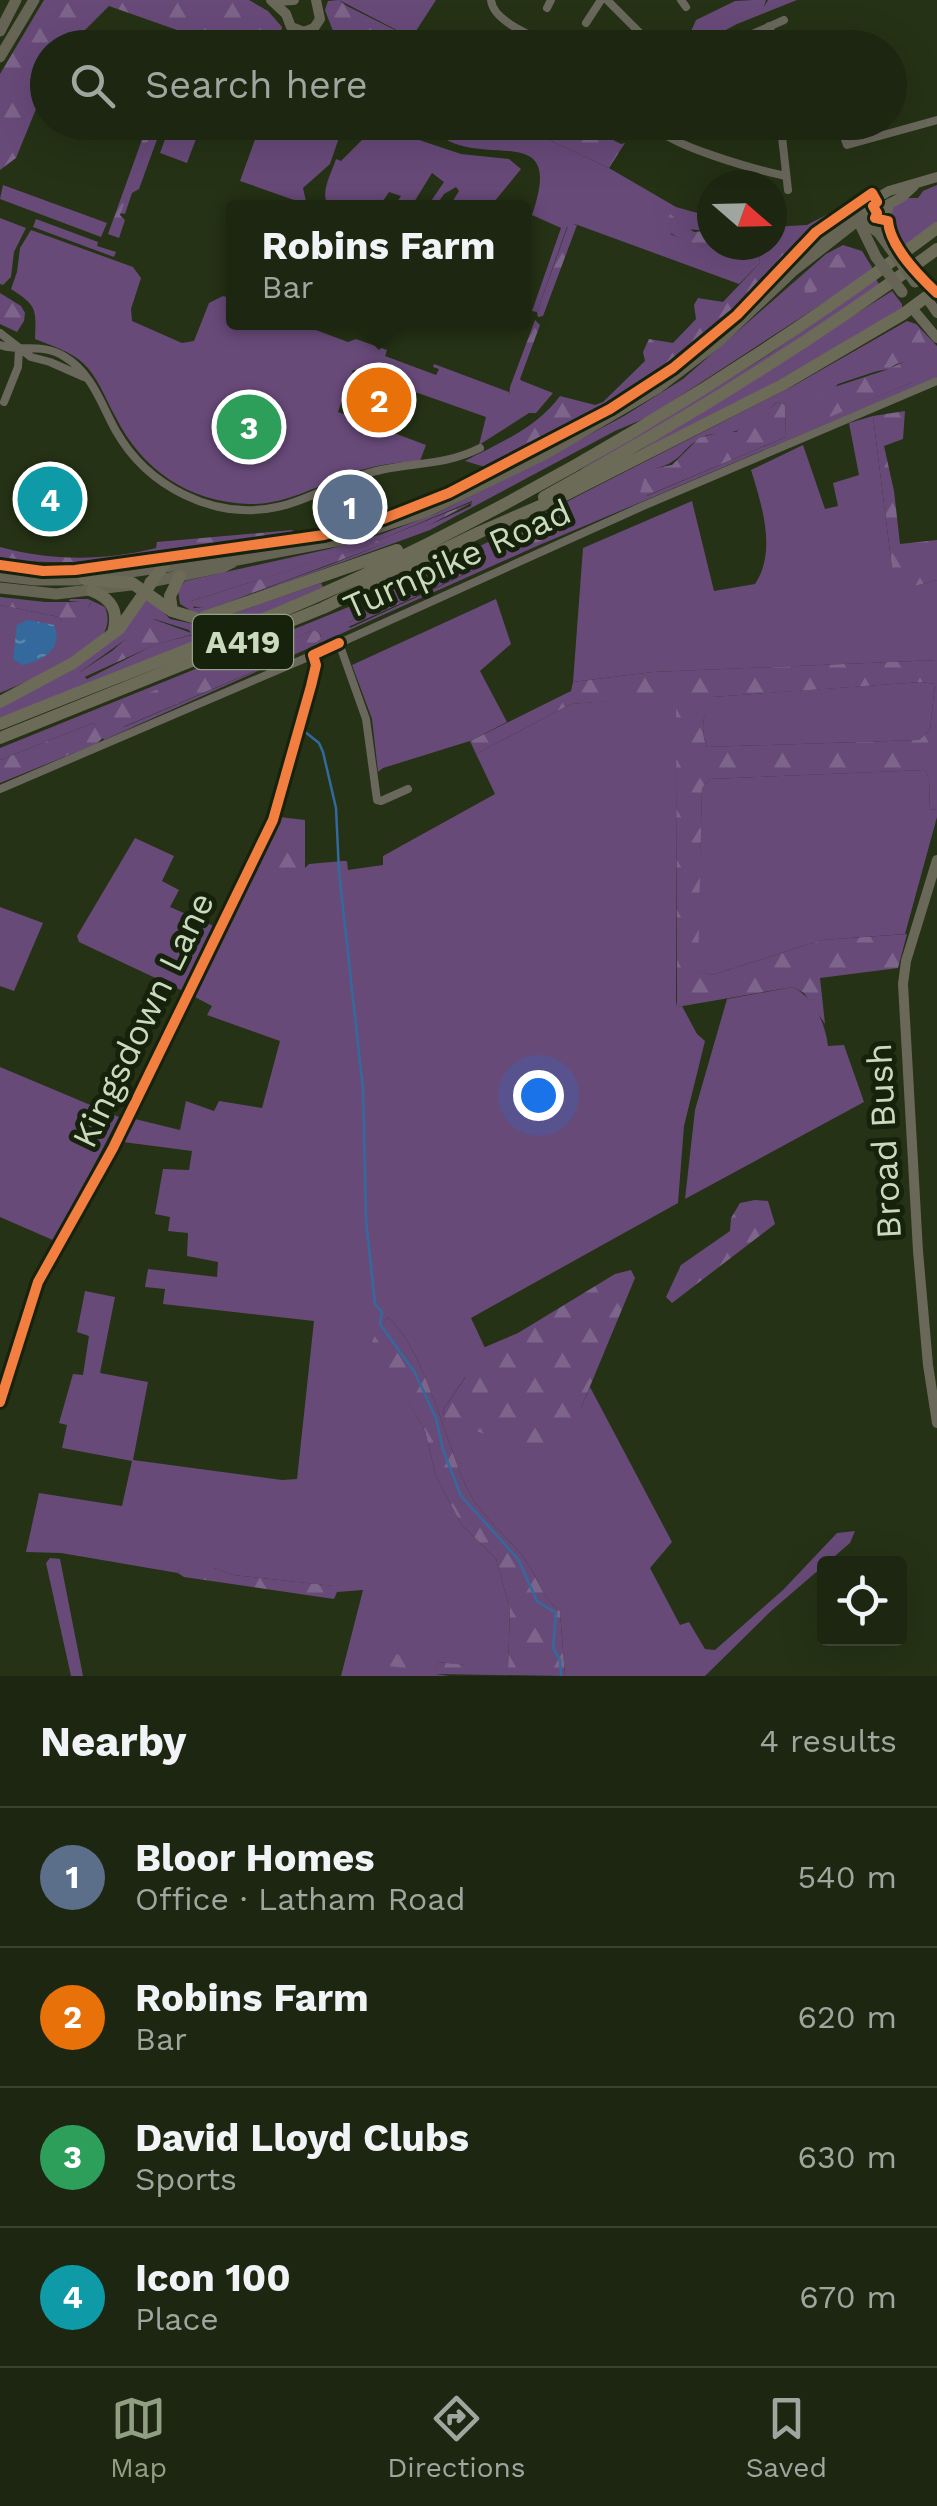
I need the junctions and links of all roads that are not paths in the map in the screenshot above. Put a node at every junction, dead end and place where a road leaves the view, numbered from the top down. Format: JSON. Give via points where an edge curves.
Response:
{"nodes":[{"id":1,"x":16,"y":0,"type":"edge"},
{"id":2,"x":34,"y":0,"type":"edge"},
{"id":3,"x":272,"y":0,"type":"edge"},
{"id":4,"x":294,"y":0,"type":"edge"},
{"id":5,"x":491,"y":0,"type":"edge"},
{"id":6,"x":602,"y":0,"type":"edge"},
{"id":7,"x":314,"y":1,"type":"edge"},
{"id":8,"x":286,"y":14,"type":"junction"},
{"id":9,"x":648,"y":20,"type":"dead end"},
{"id":10,"x":784,"y":20,"type":"dead end"},
{"id":11,"x":586,"y":23,"type":"dead end"},
{"id":12,"x":769,"y":26,"type":"junction"},
{"id":13,"x":295,"y":30,"type":"edge"},
{"id":14,"x":311,"y":30,"type":"edge"},
{"id":15,"x":524,"y":30,"type":"edge"},
{"id":16,"x":636,"y":30,"type":"edge"},
{"id":17,"x":643,"y":30,"type":"edge"},
{"id":18,"x":760,"y":30,"type":"edge"},
{"id":19,"x":770,"y":30,"type":"edge"},
{"id":20,"x":0,"y":31,"type":"edge"},
{"id":21,"x":0,"y":56,"type":"edge"},
{"id":22,"x":937,"y":120,"type":"edge"},
{"id":23,"x":907,"y":128,"type":"edge"},
{"id":24,"x":677,"y":140,"type":"edge"},
{"id":25,"x":782,"y":140,"type":"edge"},
{"id":26,"x":764,"y":170,"type":"edge"},
{"id":27,"x":785,"y":170,"type":"edge"},
{"id":28,"x":937,"y":177,"type":"edge"},
{"id":29,"x":787,"y":183,"type":"edge"},
{"id":30,"x":914,"y":185,"type":"junction"},
{"id":31,"x":788,"y":190,"type":"dead end"},
{"id":32,"x":890,"y":202,"type":"junction"},
{"id":33,"x":858,"y":216,"type":"junction"},
{"id":34,"x":937,"y":228,"type":"edge"},
{"id":35,"x":880,"y":233,"type":"junction"},
{"id":36,"x":838,"y":236,"type":"junction"},
{"id":37,"x":937,"y":249,"type":"edge"},
{"id":38,"x":874,"y":253,"type":"junction"},
{"id":39,"x":793,"y":271,"type":"junction"},
{"id":40,"x":932,"y":293,"type":"edge"},
{"id":41,"x":912,"y":308,"type":"junction"},
{"id":42,"x":937,"y":313,"type":"edge"},
{"id":43,"x":0,"y":332,"type":"edge"},
{"id":44,"x":937,"y":338,"type":"edge"},
{"id":45,"x":0,"y":345,"type":"edge"},
{"id":46,"x":20,"y":348,"type":"junction"},
{"id":47,"x":937,"y":382,"type":"edge"},
{"id":48,"x":4,"y":402,"type":"dead end"},
{"id":49,"x":480,"y":448,"type":"dead end"},
{"id":50,"x":474,"y":527,"type":"junction"},
{"id":51,"x":237,"y":560,"type":"junction"},
{"id":52,"x":163,"y":566,"type":"junction"},
{"id":53,"x":0,"y":576,"type":"edge"},
{"id":54,"x":180,"y":576,"type":"junction"},
{"id":55,"x":88,"y":585,"type":"junction"},
{"id":56,"x":145,"y":585,"type":"junction"},
{"id":57,"x":0,"y":588,"type":"edge"},
{"id":58,"x":172,"y":612,"type":"junction"},
{"id":59,"x":112,"y":634,"type":"junction"},
{"id":60,"x":339,"y":643,"type":"junction"},
{"id":61,"x":313,"y":655,"type":"junction"},
{"id":62,"x":0,"y":702,"type":"edge"},
{"id":63,"x":0,"y":724,"type":"edge"},
{"id":64,"x":0,"y":738,"type":"edge"},
{"id":65,"x":408,"y":788,"type":"dead end"},
{"id":66,"x":0,"y":789,"type":"edge"},
{"id":67,"x":937,"y":860,"type":"edge"},
{"id":68,"x":934,"y":1381,"type":"edge"},
{"id":69,"x":0,"y":1402,"type":"edge"},
{"id":70,"x":937,"y":1424,"type":"edge"}],
"edges":[{"from":1,"to":20,"type":"main road"},
{"from":2,"to":21,"type":"main road"},
{"from":3,"to":4,"type":"main road"},
{"from":3,"to":8,"type":"main road"},
{"from":4,"to":8,"type":"main road"},
{"from":5,"to":15,"type":"street","via":[[500,17]]},
{"from":6,"to":11,"type":"street"},
{"from":6,"to":16,"type":"street"},
{"from":7,"to":14,"type":"main road","via":[[320,18]]},
{"from":8,"to":13,"type":"main road"},
{"from":9,"to":17,"type":"street"},
{"from":10,"to":12,"type":"street"},
{"from":12,"to":18,"type":"street"},
{"from":12,"to":19,"type":"street"},
{"from":22,"to":23,"type":"street"},
{"from":24,"to":26,"type":"street"},
{"from":25,"to":27,"type":"street"},
{"from":28,"to":30,"type":"main road"},
{"from":29,"to":31,"type":"street"},
{"from":30,"to":32,"type":"main road"},
{"from":30,"to":33,"type":"main road","via":[[889,190]]},
{"from":32,"to":33,"type":"main road"},
{"from":32,"to":35,"type":"main road"},
{"from":33,"to":35,"type":"main road"},
{"from":33,"to":36,"type":"main road"},
{"from":33,"to":38,"type":"main road"},
{"from":33,"to":39,"type":"main road","via":[[814,245]]},
{"from":34,"to":50,"type":"highway","number":"A419","via":[[705,388]]},
{"from":35,"to":40,"type":"main road","bridge":true,"via":[[915,282]]},
{"from":36,"to":38,"type":"main road","via":[[858,239]]},
{"from":36,"to":39,"type":"main road"},
{"from":37,"to":50,"type":"highway","number":"A419","via":[[668,428]]},
{"from":38,"to":41,"type":"main road","bridge":true},
{"from":39,"to":51,"type":"main road","via":[[670,380],[532,461],[401,522]]},
{"from":40,"to":41,"type":"highway"},
{"from":40,"to":42,"type":"main road"},
{"from":41,"to":44,"type":"main road"},
{"from":41,"to":50,"type":"highway","number":"A419","via":[[692,432],[564,496]]},
{"from":43,"to":46,"type":"street"},
{"from":45,"to":46,"type":"street"},
{"from":46,"to":48,"type":"street"},
{"from":46,"to":49,"type":"street","via":[[84,377],[146,470],[174,490],[220,507],[281,506],[372,471],[444,463]]},
{"from":47,"to":60,"type":"street","name":"Turnpike Road"},
{"from":50,"to":58,"type":"highway","number":"A419","via":[[212,616]]},
{"from":50,"to":63,"type":"highway","number":"A419"},
{"from":50,"to":64,"type":"highway","number":"A419","via":[[308,615]]},
{"from":51,"to":52,"type":"main road"},
{"from":51,"to":54,"type":"main road"},
{"from":52,"to":55,"type":"main road"},
{"from":52,"to":56,"type":"highway"},
{"from":53,"to":55,"type":"main road"},
{"from":54,"to":56,"type":"main road"},
{"from":54,"to":58,"type":"highway","via":[[170,596]]},
{"from":55,"to":56,"type":"highway"},
{"from":55,"to":57,"type":"main road","via":[[38,593]]},
{"from":55,"to":59,"type":"highway","via":[[114,608]]},
{"from":56,"to":58,"type":"highway"},
{"from":56,"to":59,"type":"highway","via":[[128,620]]},
{"from":59,"to":62,"type":"highway"},
{"from":60,"to":61,"type":"street","name":"Turnpike Road"},
{"from":60,"to":65,"type":"street","via":[[366,719],[374,793],[381,801]]},
{"from":61,"to":66,"type":"street","name":"Turnpike Road"},
{"from":61,"to":69,"type":"street","name":"Kingsdown Lane","via":[[311,686],[273,820],[113,1148],[44,1268]]},
{"from":67,"to":68,"type":"main road","name":"Broad Bush","via":[[902,984]]},
{"from":68,"to":70,"type":"main road","name":"Broad Bush"}]}
